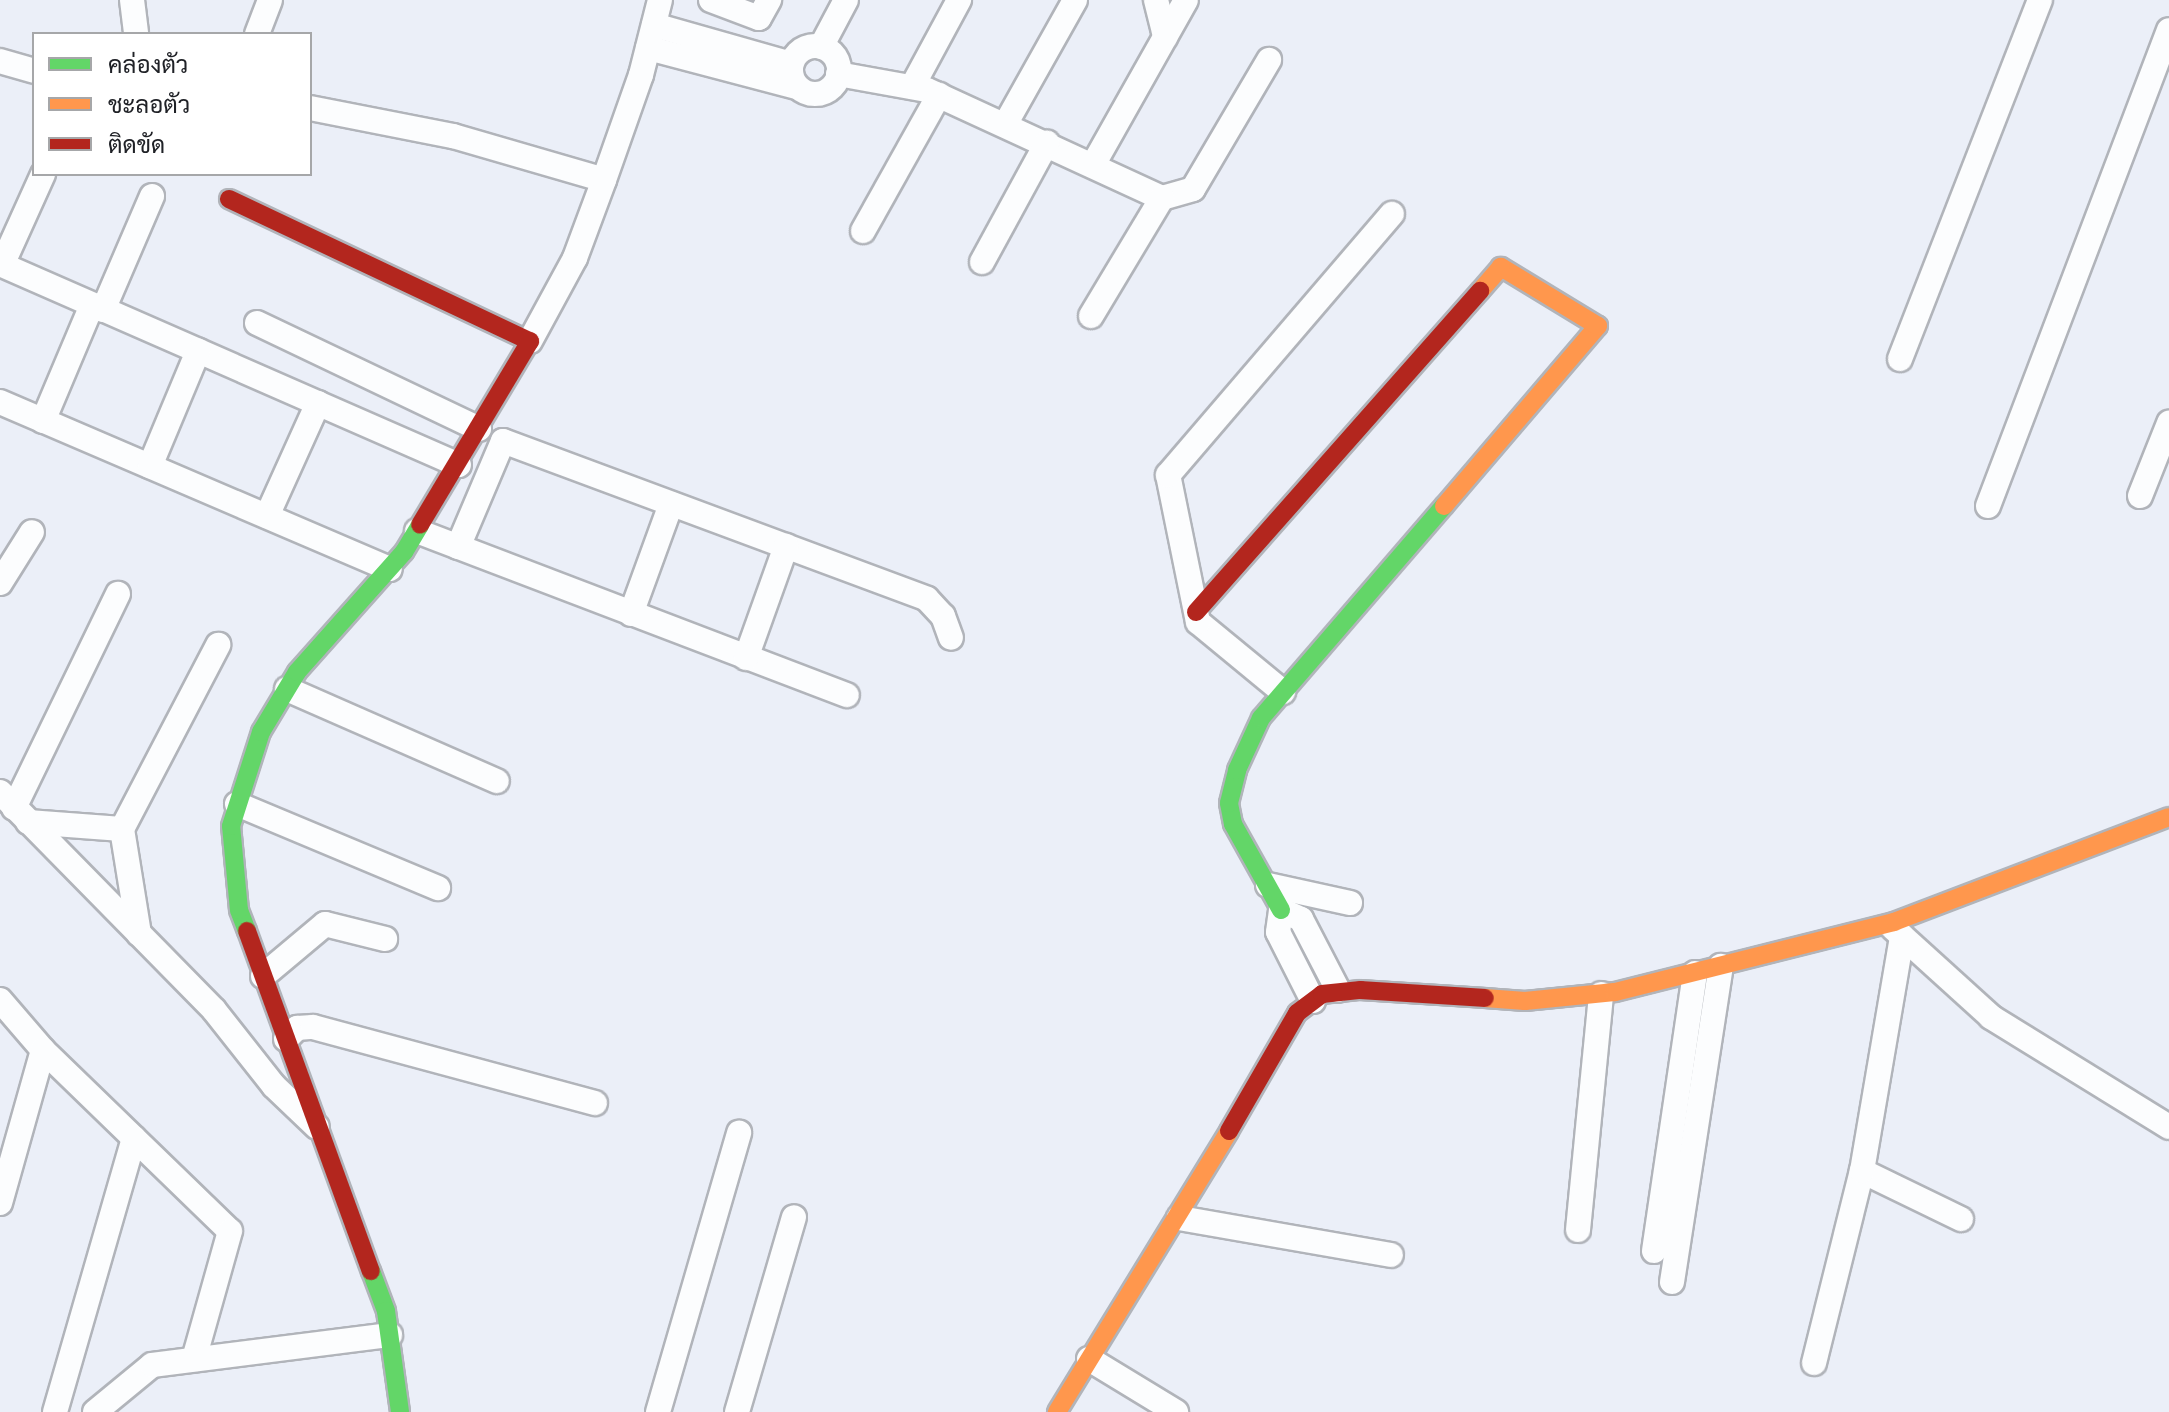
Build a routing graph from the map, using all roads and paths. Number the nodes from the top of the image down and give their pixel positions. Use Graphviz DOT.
graph roads {
  1 [pos="132,0"];
  2 [pos="270,0"];
  3 [pos="660,0"];
  4 [pos="711,0"];
  5 [pos="769,0"];
  6 [pos="846,0"];
  7 [pos="959,0"];
  8 [pos="1075,0"];
  9 [pos="1156,0"];
  10 [pos="1186,0"];
  11 [pos="2040,0"];
  12 [pos="2169,30"];
  13 [pos="136,32"];
  14 [pos="258,32"];
  15 [pos="651,36"];
  16 [pos="1165,37"];
  17 [pos="821,47"];
  18 [pos="1269,60"];
  19 [pos="0,61"];
  20 [pos="32,70"];
  21 [pos="838,74"];
  22 [pos="794,76"];
  23 [pos="912,87"];
  24 [pos="939,95"];
  25 [pos="312,108"];
  26 [pos="1006,123"];
  27 [pos="1047,143"];
  28 [pos="1093,165"];
  29 [pos="42,176"];
  30 [pos="604,180"];
  31 [pos="152,196"];
  32 [pos="1162,198"];
  33 [pos="229,199"];
  34 [pos="1392,214"];
  35 [pos="863,231"];
  36 [pos="982,262"];
  37 [pos="1,265"];
  38 [pos="98,307"];
  39 [pos="1091,316"];
  40 [pos="257,323"];
  41 [pos="530,341"];
  42 [pos="198,351"];
  43 [pos="1900,359"];
  44 [pos="0,402"];
  45 [pos="318,403"];
  46 [pos="43,421"];
  47 [pos="2169,424"];
  48 [pos="479,429"];
  49 [pos="459,465"];
  50 [pos="150,466"];
  51 [pos="2140,496"];
  52 [pos="671,504"];
  53 [pos="1988,506"];
  54 [pos="267,516"];
  55 [pos="417,531"];
  56 [pos="32,532"];
  57 [pos="786,546"];
  58 [pos="458,547"];
  59 [pos="390,569"];
  60 [pos="0,583"];
  61 [pos="118,594"];
  62 [pos="1196,612"];
  63 [pos="631,614"];
  64 [pos="951,638"];
  65 [pos="218,645"];
  66 [pos="746,658"];
  67 [pos="287,689"];
  68 [pos="1283,692"];
  69 [pos="847,695"];
  70 [pos="497,781"];
  71 [pos="237,804"];
  72 [pos="14,807"];
  73 [pos="2169,817"];
  74 [pos="122,829"];
  75 [pos="1268,885"];
  76 [pos="438,888"];
  77 [pos="1350,903"];
  78 [pos="1281,910"];
  79 [pos="1895,930"];
  80 [pos="139,934"];
  81 [pos="385,939"];
  82 [pos="1721,966"];
  83 [pos="1695,973"];
  84 [pos="263,976"];
  85 [pos="1338,990"];
  86 [pos="1601,994"];
  87 [pos="0,1000"];
  88 [pos="1313,1001"];
  89 [pos="286,1039"];
  90 [pos="43,1050"];
  91 [pos="595,1103"];
  92 [pos="2169,1127"];
  93 [pos="320,1131"];
  94 [pos="739,1133"];
  95 [pos="134,1138"];
  96 [pos="1862,1171"];
  97 [pos="0,1203"];
  98 [pos="794,1217"];
  99 [pos="1179,1218"];
  100 [pos="1961,1219"];
  101 [pos="1578,1230"];
  102 [pos="1654,1251"];
  103 [pos="1391,1255"];
  104 [pos="1672,1282"];
  105 [pos="390,1335"];
  106 [pos="194,1359"];
  107 [pos="1089,1359"];
  108 [pos="1814,1363"];
  109 [pos="55,1412"];
  110 [pos="95,1412"];
  111 [pos="400,1412"];
  112 [pos="658,1412"];
  113 [pos="737,1412"];
  114 [pos="1057,1412"];
  115 [pos="1176,1412"];
  1 -- 13 [label="street"];
  2 -- 14 [label="street"];
  3 -- 15 [label="street"];
  4 -- 5 [label="street"];
  6 -- 17 [label="street"];
  7 -- 23 [label="street"];
  8 -- 26 [label="street"];
  9 -- 16 [label="street"];
  10 -- 16 [label="street"];
  11 -- 43 [label="street"];
  12 -- 53 [label="street"];
  15 -- 22 [label="street"];
  15 -- 30 [label="street"];
  16 -- 28 [label="street"];
  17 -- 21 [label="street"];
  17 -- 22 [label="street"];
  18 -- 32 [label="street"];
  19 -- 20 [label="street"];
  21 -- 22 [label="street"];
  21 -- 23 [label="street"];
  23 -- 24 [label="street"];
  24 -- 26 [label="street"];
  24 -- 35 [label="street"];
  25 -- 30 [label="street"];
  26 -- 27 [label="street"];
  27 -- 28 [label="street"];
  27 -- 36 [label="street"];
  28 -- 32 [label="street"];
  29 -- 37 [label="street"];
  30 -- 41 [label="street"];
  31 -- 38 [label="street"];
  32 -- 39 [label="street"];
  33 -- 41 [label="street"];
  34 -- 62 [label="street"];
  37 -- 38 [label="street"];
  38 -- 42 [label="street"];
  38 -- 46 [label="street"];
  40 -- 48 [label="street"];
  41 -- 48 [label="street"];
  42 -- 45 [label="street"];
  42 -- 50 [label="street"];
  44 -- 46 [label="street"];
  45 -- 49 [label="street"];
  45 -- 54 [label="street"];
  46 -- 50 [label="street"];
  47 -- 51 [label="street"];
  48 -- 49 [label="street"];
  49 -- 55 [label="street"];
  50 -- 54 [label="street"];
  52 -- 57 [label="street"];
  52 -- 58 [label="street"];
  52 -- 63 [label="street"];
  54 -- 59 [label="street"];
  55 -- 58 [label="street"];
  55 -- 59 [label="street"];
  56 -- 60 [label="street"];
  57 -- 64 [label="street"];
  57 -- 66 [label="street"];
  58 -- 63 [label="street"];
  59 -- 67 [label="street"];
  61 -- 72 [label="street"];
  62 -- 68 [label="street"];
  62 -- 68 [label="street"];
  63 -- 66 [label="street"];
  65 -- 74 [label="street"];
  66 -- 69 [label="street"];
  67 -- 70 [label="street"];
  67 -- 71 [label="street"];
  68 -- 75 [label="street"];
  71 -- 76 [label="street"];
  71 -- 84 [label="street"];
  72 -- 74 [label="street"];
  72 -- 80 [label="street"];
  73 -- 79 [label="street"];
  74 -- 80 [label="street"];
  75 -- 77 [label="street"];
  75 -- 78 [label="street"];
  78 -- 85 [label="street"];
  78 -- 88 [label="street"];
  79 -- 82 [label="street"];
  79 -- 92 [label="street"];
  79 -- 96 [label="street"];
  80 -- 93 [label="street"];
  81 -- 84 [label="street"];
  82 -- 83 [label="street"];
  82 -- 104 [label="street"];
  83 -- 86 [label="street"];
  83 -- 102 [label="street"];
  84 -- 89 [label="street"];
  85 -- 86 [label="street"];
  85 -- 88 [label="street"];
  86 -- 101 [label="street"];
  87 -- 90 [label="street"];
  88 -- 99 [label="street"];
  89 -- 91 [label="street"];
  89 -- 93 [label="street"];
  90 -- 95 [label="street"];
  90 -- 97 [label="street"];
  93 -- 105 [label="street"];
  94 -- 112 [label="street"];
  95 -- 106 [label="street"];
  95 -- 109 [label="street"];
  96 -- 100 [label="street"];
  96 -- 108 [label="street"];
  98 -- 113 [label="street"];
  99 -- 103 [label="street"];
  99 -- 107 [label="street"];
  105 -- 106 [label="street"];
  105 -- 111 [label="street"];
  106 -- 110 [label="street"];
  107 -- 114 [label="street"];
  107 -- 115 [label="street"];
}
